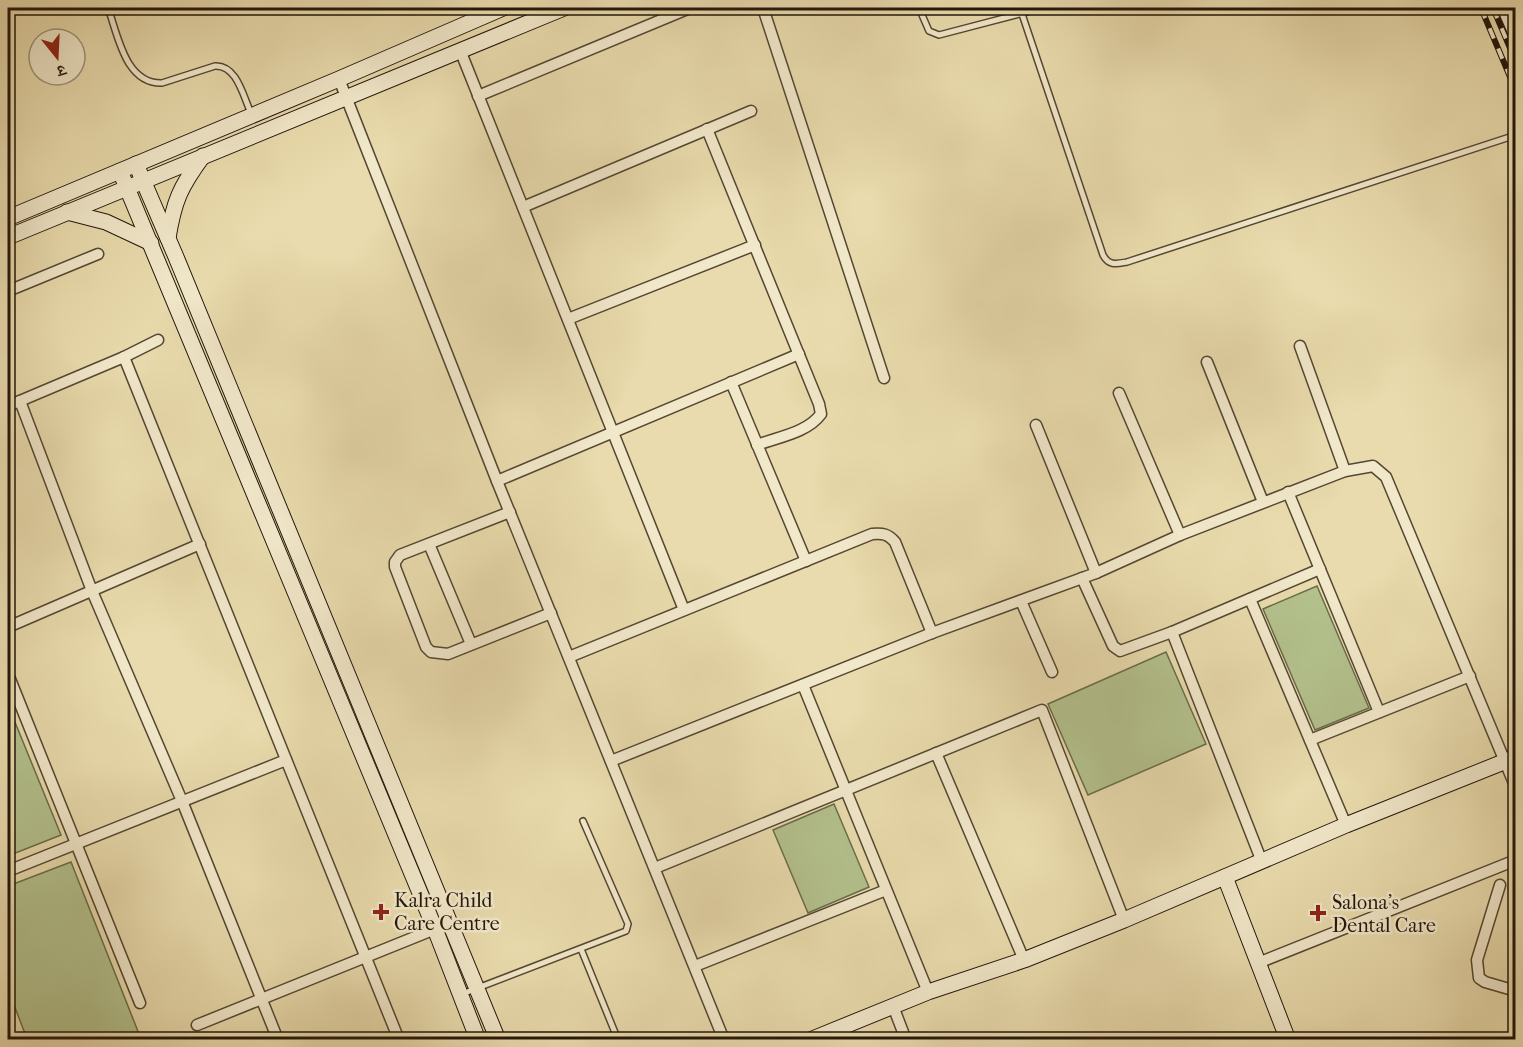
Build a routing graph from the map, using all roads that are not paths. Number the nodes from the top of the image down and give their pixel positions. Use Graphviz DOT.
graph roads {
  1 [pos="108,8"];
  2 [pos="503,8"];
  3 [pos="564,8"];
  4 [pos="690,8"];
  5 [pos="763,8"];
  6 [pos="919,8"];
  7 [pos="1042,8"];
  8 [pos="1505,8"];
  9 [pos="1022,14"];
  10 [pos="1515,33"];
  11 [pos="460,50"];
  12 [pos="339,79"];
  13 [pos="478,96"];
  14 [pos="346,98"];
  15 [pos="751,111"];
  16 [pos="251,114"];
  17 [pos="707,129"];
  18 [pos="1515,135"];
  19 [pos="203,156"];
  20 [pos="136,164"];
  21 [pos="120,171"];
  22 [pos="143,181"];
  23 [pos="127,188"];
  24 [pos="523,207"];
  25 [pos="67,212"];
  26 [pos="8,218"];
  27 [pos="8,237"];
  28 [pos="168,238"];
  29 [pos="151,243"];
  30 [pos="755,245"];
  31 [pos="98,254"];
  32 [pos="181,269"];
  33 [pos="164,275"];
  34 [pos="8,291"];
  35 [pos="568,319"];
  36 [pos="158,340"];
  37 [pos="1300,346"];
  38 [pos="799,354"];
  39 [pos="124,357"];
  40 [pos="1207,362"];
  41 [pos="884,378"];
  42 [pos="731,382"];
  43 [pos="1119,393"];
  44 [pos="20,401"];
  45 [pos="8,406"];
  46 [pos="240,412"];
  47 [pos="223,418"];
  48 [pos="1036,425"];
  49 [pos="612,432"];
  50 [pos="757,445"];
  51 [pos="1345,471"];
  52 [pos="497,481"];
  53 [pos="1288,492"];
  54 [pos="1263,502"];
  55 [pos="510,512"];
  56 [pos="1180,535"];
  57 [pos="200,544"];
  58 [pos="429,544"];
  59 [pos="806,561"];
  60 [pos="1320,569"];
  61 [pos="1096,573"];
  62 [pos="1082,578"];
  63 [pos="92,591"];
  64 [pos="1250,599"];
  65 [pos="1021,601"];
  66 [pos="684,610"];
  67 [pos="551,613"];
  68 [pos="8,627"];
  69 [pos="1172,632"];
  70 [pos="932,633"];
  71 [pos="471,644"];
  72 [pos="568,657"];
  73 [pos="1052,672"];
  74 [pos="8,674"];
  75 [pos="1470,676"];
  76 [pos="803,685"];
  77 [pos="1379,712"];
  78 [pos="1310,740"];
  79 [pos="936,753"];
  80 [pos="1510,759"];
  81 [pos="286,760"];
  82 [pos="611,761"];
  83 [pos="1515,788"];
  84 [pos="846,791"];
  85 [pos="182,801"];
  86 [pos="584,821"];
  87 [pos="1346,825"];
  88 [pos="75,843"];
  89 [pos="1515,860"];
  90 [pos="1262,862"];
  91 [pos="655,868"];
  92 [pos="8,871"];
  93 [pos="1225,877"];
  94 [pos="1500,885"];
  95 [pos="886,890"];
  96 [pos="1124,920"];
  97 [pos="435,929"];
  98 [pos="581,949"];
  99 [pos="366,957"];
  100 [pos="1024,960"];
  101 [pos="1258,963"];
  102 [pos="695,966"];
  103 [pos="477,989"];
  104 [pos="1515,991"];
  105 [pos="928,992"];
  106 [pos="461,995"];
  107 [pos="262,999"];
  108 [pos="140,1003"];
  109 [pos="892,1006"];
  110 [pos="197,1024"];
  111 [pos="8,1031"];
  112 [pos="11,1040"];
  113 [pos="278,1040"];
  114 [pos="399,1040"];
  115 [pos="478,1040"];
  116 [pos="498,1040"];
  117 [pos="618,1040"];
  118 [pos="724,1040"];
  119 [pos="810,1040"];
  120 [pos="906,1040"];
  121 [pos="1288,1040"];
  1 -- 16 [label="lane"];
  2 -- 12 [label="street"];
  3 -- 11 [label="street"];
  4 -- 13 [label="street"];
  5 -- 41 [label="street"];
  6 -- 9 [label="lane"];
  7 -- 9 [label="lane"];
  8 -- 10 [label="street"];
  9 -- 18 [label="lane"];
  11 -- 13 [label="street"];
  11 -- 14 [label="street"];
  12 -- 14 [label="street"];
  12 -- 16 [label="street"];
  13 -- 24 [label="street"];
  14 -- 19 [label="street"];
  14 -- 52 [label="street"];
  15 -- 17 [label="street"];
  16 -- 20 [label="street"];
  17 -- 24 [label="street"];
  17 -- 30 [label="street"];
  19 -- 22 [label="street"];
  19 -- 28 [label="street"];
  20 -- 21 [label="street"];
  20 -- 22 [label="street"];
  21 -- 23 [label="street"];
  21 -- 26 [label="street"];
  22 -- 23 [label="street"];
  22 -- 28 [label="street"];
  23 -- 25 [label="street"];
  23 -- 29 [label="street"];
  24 -- 35 [label="street"];
  25 -- 27 [label="street"];
  25 -- 29 [label="street"];
  28 -- 32 [label="street"];
  29 -- 33 [label="street"];
  30 -- 35 [label="street"];
  30 -- 38 [label="street"];
  31 -- 34 [label="street"];
  32 -- 33 [label="street"];
  32 -- 46 [label="street"];
  33 -- 47 [label="street"];
  35 -- 49 [label="street"];
  36 -- 39 [label="street"];
  37 -- 51 [label="street"];
  38 -- 42 [label="street"];
  38 -- 50 [label="street"];
  39 -- 44 [label="street"];
  39 -- 57 [label="street"];
  40 -- 54 [label="street"];
  42 -- 49 [label="street"];
  42 -- 50 [label="street"];
  43 -- 56 [label="street"];
  44 -- 45 [label="street"];
  44 -- 63 [label="street"];
  46 -- 47 [label="street"];
  46 -- 103 [label="street"];
  47 -- 97 [label="street"];
  48 -- 61 [label="street"];
  49 -- 52 [label="street"];
  49 -- 66 [label="street"];
  50 -- 59 [label="street"];
  51 -- 53 [label="street"];
  51 -- 75 [label="street"];
  52 -- 55 [label="street"];
  53 -- 54 [label="street"];
  53 -- 60 [label="street"];
  54 -- 56 [label="street"];
  55 -- 58 [label="street"];
  55 -- 67 [label="street"];
  56 -- 61 [label="street"];
  57 -- 63 [label="street"];
  57 -- 81 [label="street"];
  58 -- 71 [label="street"];
  58 -- 71 [label="street"];
  59 -- 66 [label="street"];
  59 -- 70 [label="street"];
  60 -- 64 [label="street"];
  60 -- 77 [label="street"];
  61 -- 62 [label="street"];
  62 -- 65 [label="street"];
  62 -- 69 [label="street"];
  63 -- 68 [label="street"];
  63 -- 85 [label="street"];
  64 -- 69 [label="street"];
  64 -- 78 [label="street"];
  65 -- 70 [label="street"];
  65 -- 73 [label="street"];
  66 -- 72 [label="street"];
  67 -- 71 [label="street"];
  67 -- 72 [label="street"];
  69 -- 90 [label="street"];
  70 -- 76 [label="street"];
  72 -- 82 [label="street"];
  74 -- 88 [label="street"];
  75 -- 77 [label="street"];
  75 -- 80 [label="street"];
  76 -- 82 [label="street"];
  76 -- 84 [label="street"];
  77 -- 78 [label="street"];
  78 -- 87 [label="street"];
  79 -- 84 [label="street"];
  79 -- 96 [label="street"];
  79 -- 100 [label="street"];
  80 -- 83 [label="street"];
  80 -- 87 [label="street"];
  81 -- 85 [label="street"];
  81 -- 99 [label="street"];
  82 -- 91 [label="street"];
  84 -- 91 [label="street"];
  84 -- 95 [label="street"];
  85 -- 88 [label="street"];
  85 -- 107 [label="street"];
  86 -- 98 [label="lane"];
  87 -- 90 [label="street"];
  88 -- 92 [label="street"];
  88 -- 108 [label="street"];
  89 -- 101 [label="street"];
  90 -- 93 [label="street"];
  91 -- 102 [label="street"];
  93 -- 96 [label="street"];
  93 -- 101 [label="street"];
  94 -- 104 [label="street"];
  95 -- 102 [label="street"];
  95 -- 105 [label="street"];
  96 -- 100 [label="street"];
  97 -- 99 [label="street"];
  97 -- 106 [label="street"];
  98 -- 103 [label="lane"];
  98 -- 117 [label="lane"];
  99 -- 107 [label="street"];
  99 -- 114 [label="street"];
  100 -- 105 [label="street"];
  101 -- 121 [label="street"];
  102 -- 118 [label="street"];
  103 -- 106 [label="lane"];
  103 -- 116 [label="street"];
  105 -- 109 [label="street"];
  106 -- 115 [label="street"];
  107 -- 110 [label="street"];
  107 -- 113 [label="street"];
  109 -- 119 [label="street"];
  109 -- 120 [label="street"];
  111 -- 112 [label="street"];
}
